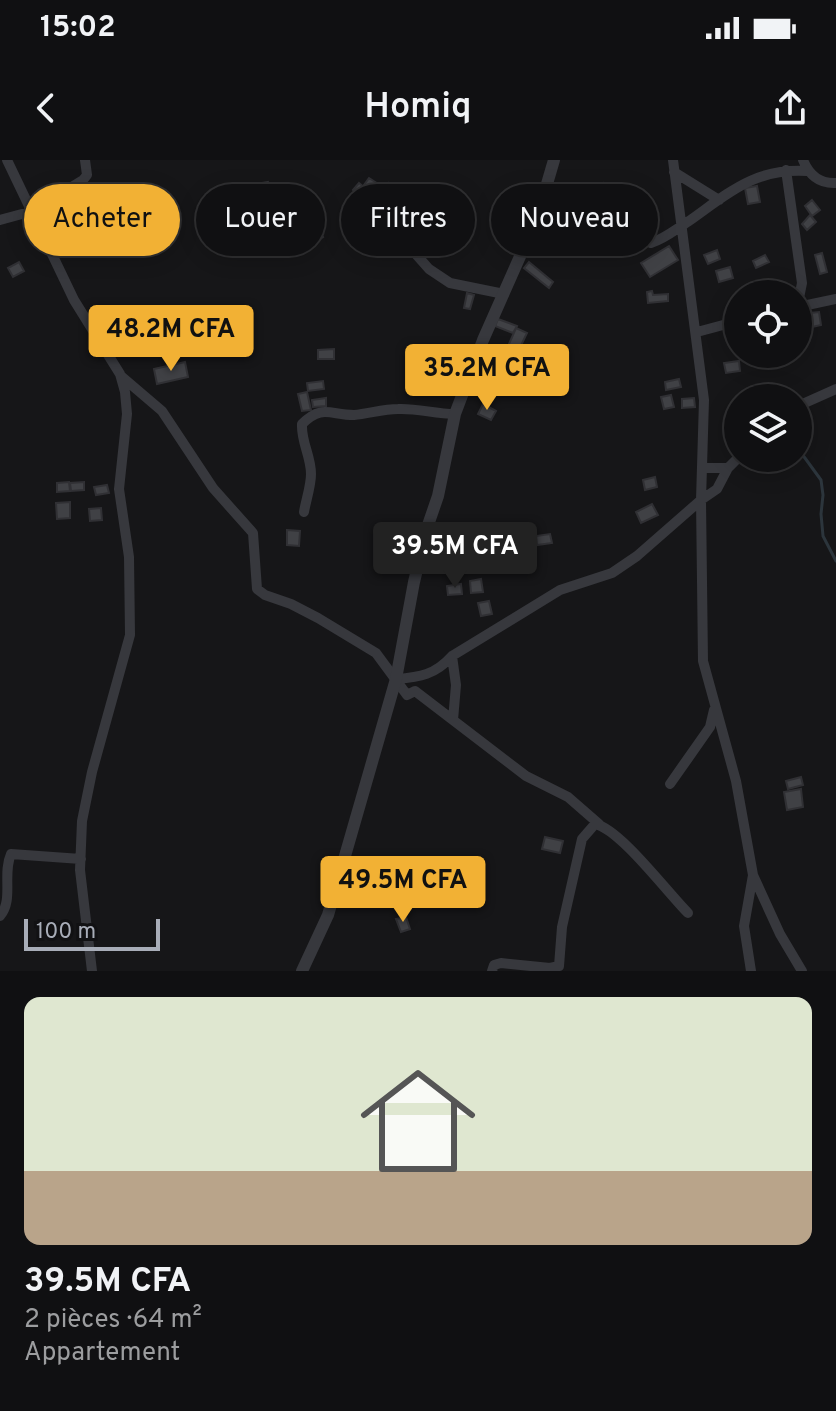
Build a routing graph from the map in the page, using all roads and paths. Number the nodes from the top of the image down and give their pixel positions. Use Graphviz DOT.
graph roads {
  1 [pos="7,160"];
  2 [pos="85,160"];
  3 [pos="554,160"];
  4 [pos="805,165"];
  5 [pos="674,166"];
  6 [pos="786,170"];
  7 [pos="836,183"];
  8 [pos="77,184"];
  9 [pos="547,184"];
  10 [pos="24,193"];
  11 [pos="719,200"];
  12 [pos="24,213"];
  13 [pos="0,220"];
  14 [pos="681,226"];
  15 [pos="658,241"];
  16 [pos="54,256"];
  17 [pos="418,256"];
  18 [pos="521,256"];
  19 [pos="802,280"];
  20 [pos="504,294"];
  21 [pos="836,299"];
  22 [pos="812,303"];
  23 [pos="724,325"];
  24 [pos="697,332"];
  25 [pos="120,374"];
  26 [pos="836,389"];
  27 [pos="812,400"];
  28 [pos="455,414"];
  29 [pos="703,468"];
  30 [pos="724,468"];
  31 [pos="726,472"];
  32 [pos="701,500"];
  33 [pos="304,512"];
  34 [pos="452,656"];
  35 [pos="396,679"];
  36 [pos="715,708"];
  37 [pos="453,720"];
  38 [pos="670,784"];
  39 [pos="599,824"];
  40 [pos="81,859"];
  41 [pos="753,875"];
  42 [pos="688,913"];
  43 [pos="0,916"];
  44 [pos="92,971"];
  45 [pos="302,971"];
  46 [pos="492,971"];
  47 [pos="751,971"];
  48 [pos="802,971"];
  1 -- 10 [label="street"];
  2 -- 8 [label="street"];
  3 -- 9 [label="street"];
  4 -- 6 [label="street"];
  4 -- 7 [label="street"];
  5 -- 11 [label="street"];
  5 -- 14 [label="street"];
  6 -- 11 [label="street"];
  6 -- 19 [label="street"];
  11 -- 14 [label="street"];
  12 -- 13 [label="street"];
  14 -- 15 [label="street"];
  14 -- 24 [label="street"];
  16 -- 25 [label="street"];
  17 -- 20 [label="street"];
  18 -- 20 [label="street"];
  20 -- 28 [label="street"];
  21 -- 22 [label="street"];
  23 -- 24 [label="street"];
  24 -- 29 [label="street"];
  25 -- 35 [label="street"];
  25 -- 40 [label="street"];
  26 -- 27 [label="street"];
  28 -- 33 [label="street"];
  28 -- 35 [label="street"];
  29 -- 30 [label="street"];
  29 -- 32 [label="street"];
  31 -- 32 [label="street"];
  32 -- 34 [label="street"];
  32 -- 36 [label="street"];
  34 -- 35 [label="street"];
  34 -- 37 [label="street"];
  35 -- 37 [label="street"];
  35 -- 45 [label="street"];
  36 -- 38 [label="street"];
  36 -- 41 [label="street"];
  37 -- 39 [label="street"];
  39 -- 42 [label="street"];
  39 -- 46 [label="street"];
  40 -- 43 [label="street"];
  40 -- 44 [label="street"];
  41 -- 47 [label="street"];
  41 -- 48 [label="street"];
}
